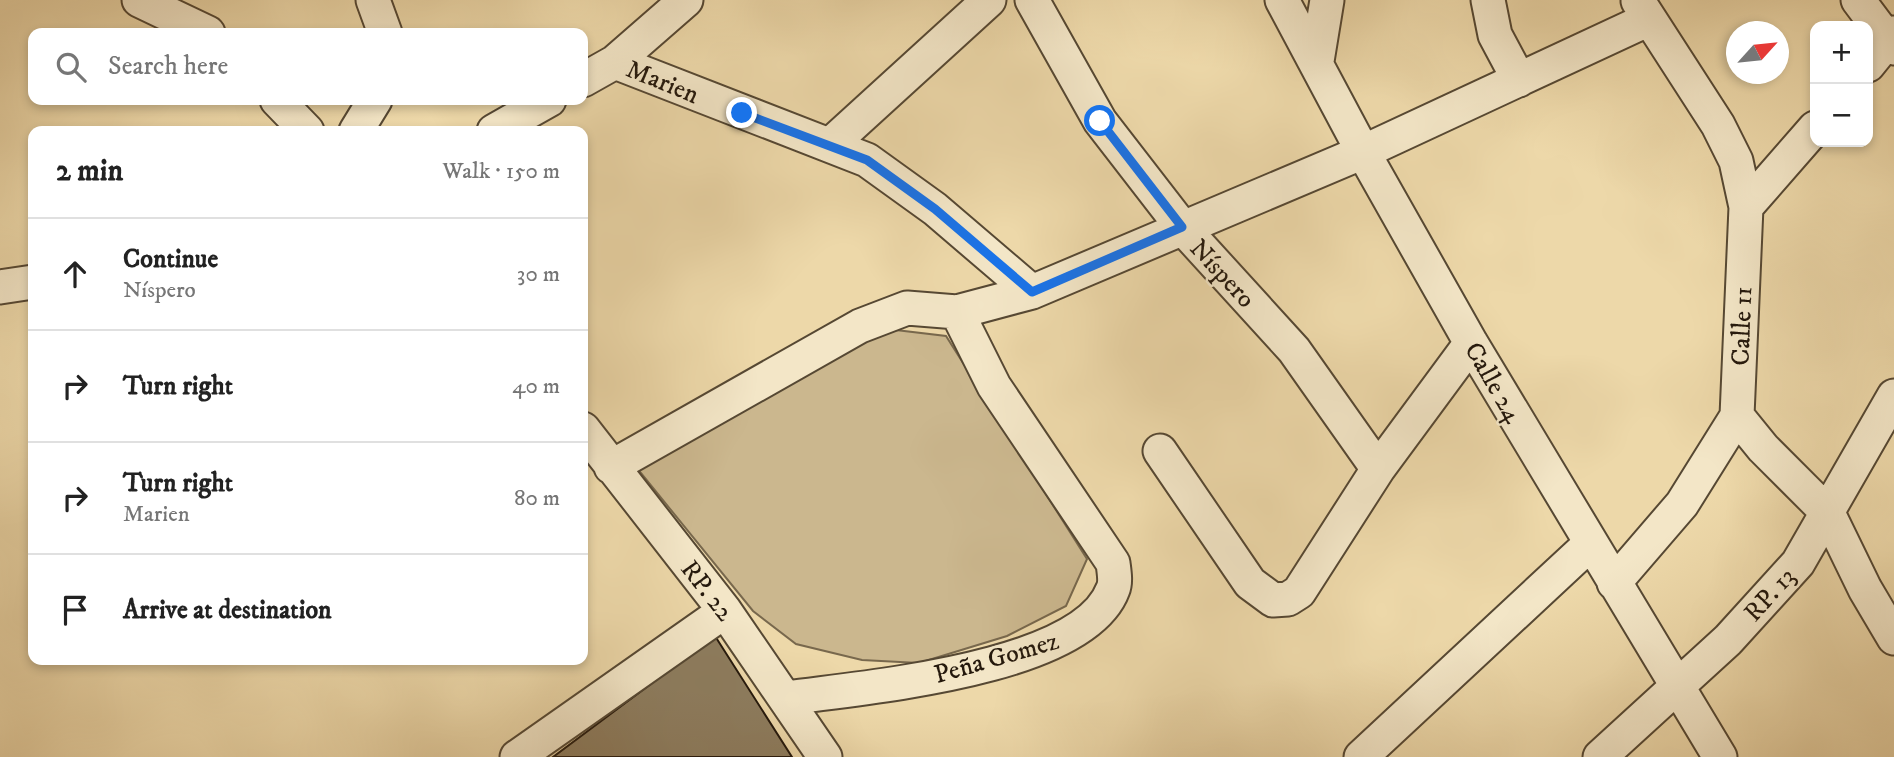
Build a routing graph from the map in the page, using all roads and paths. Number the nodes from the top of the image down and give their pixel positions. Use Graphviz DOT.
graph roads {
  1 [pos="139,0"];
  2 [pos="373,0"];
  3 [pos="686,0"];
  4 [pos="989,0"];
  5 [pos="1032,0"];
  6 [pos="1282,0"];
  7 [pos="1327,0"];
  8 [pos="1488,0"];
  9 [pos="1858,0"];
  10 [pos="1643,10"];
  11 [pos="198,28"];
  12 [pos="383,28"];
  13 [pos="1886,47"];
  14 [pos="1317,61"];
  15 [pos="615,62"];
  16 [pos="588,77"];
  17 [pos="1518,80"];
  18 [pos="282,105"];
  19 [pos="372,105"];
  20 [pos="540,105"];
  21 [pos="302,126"];
  22 [pos="359,126"];
  23 [pos="503,126"];
  24 [pos="1810,134"];
  25 [pos="830,145"];
  26 [pos="1363,152"];
  27 [pos="1746,207"];
  28 [pos="1182,227"];
  29 [pos="28,283"];
  30 [pos="0,287"];
  31 [pos="1032,292"];
  32 [pos="957,312"];
  33 [pos="1471,343"];
  34 [pos="1894,396"];
  35 [pos="1737,416"];
  36 [pos="588,436"];
  37 [pos="1160,451"];
  38 [pos="611,467"];
  39 [pos="1378,469"];
  40 [pos="1828,513"];
  41 [pos="1590,544"];
  42 [pos="1614,583"];
  43 [pos="725,611"];
  44 [pos="1894,638"];
  45 [pos="1678,685"];
  46 [pos="788,698"];
  47 [pos="517,757"];
  48 [pos="825,757"];
  49 [pos="1361,757"];
  50 [pos="1600,757"];
  51 [pos="1720,757"];
  1 -- 11 [label="street"];
  2 -- 12 [label="street"];
  3 -- 15 [label="street"];
  4 -- 25 [label="street"];
  5 -- 28 [label="street, Níspero"];
  6 -- 14 [label="street, Calle 24"];
  7 -- 14 [label="street"];
  8 -- 17 [label="street"];
  9 -- 13 [label="street"];
  10 -- 17 [label="street"];
  10 -- 27 [label="street, Calle 11"];
  14 -- 26 [label="street, Calle 24"];
  15 -- 16 [label="street"];
  15 -- 25 [label="street, Marien"];
  17 -- 26 [label="street"];
  18 -- 21 [label="street"];
  19 -- 22 [label="street"];
  20 -- 23 [label="street"];
  24 -- 27 [label="street"];
  25 -- 31 [label="street, Marien"];
  26 -- 28 [label="street"];
  26 -- 33 [label="street, Calle 24"];
  27 -- 35 [label="street, Calle 11"];
  28 -- 31 [label="street"];
  28 -- 39 [label="street, Níspero"];
  29 -- 30 [label="street"];
  31 -- 32 [label="street"];
  32 -- 38 [label="street"];
  32 -- 46 [label="street, Peña Gomez"];
  33 -- 39 [label="street"];
  33 -- 41 [label="street, Calle 24"];
  34 -- 40 [label="street, RP. 13"];
  35 -- 40 [label="street"];
  35 -- 42 [label="street"];
  36 -- 38 [label="street, RP. 22"];
  37 -- 39 [label="street"];
  38 -- 43 [label="street, RP. 22"];
  40 -- 44 [label="street"];
  40 -- 45 [label="street, RP. 13"];
  41 -- 42 [label="street, Calle 24"];
  41 -- 49 [label="street"];
  42 -- 45 [label="street, Calle 24"];
  43 -- 46 [label="street, RP. 22"];
  43 -- 47 [label="street"];
  45 -- 50 [label="street, RP. 13"];
  45 -- 51 [label="street, Calle 24"];
  46 -- 48 [label="street, RP. 22"];
}
